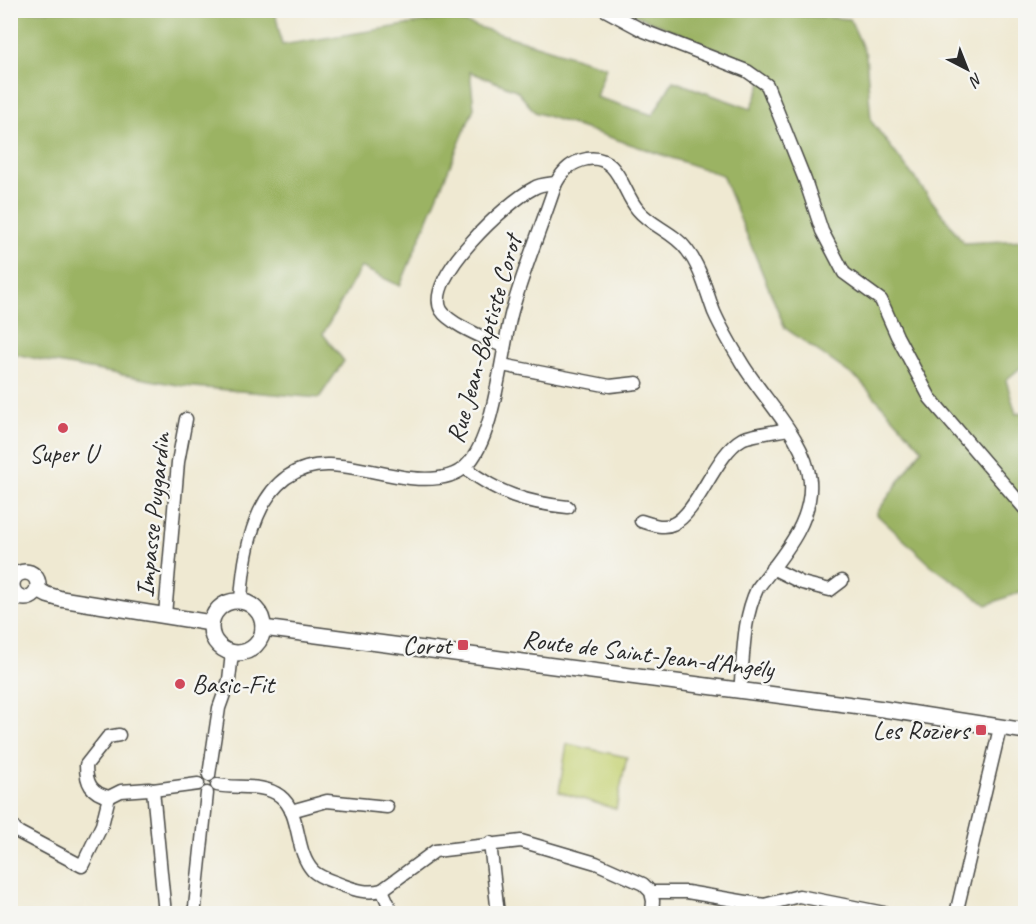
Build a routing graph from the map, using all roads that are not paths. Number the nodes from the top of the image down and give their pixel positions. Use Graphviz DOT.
graph roads {
  1 [pos="605,10"];
  2 [pos="556,183"];
  3 [pos="504,347"];
  4 [pos="502,365"];
  5 [pos="638,383"];
  6 [pos="186,419"];
  7 [pos="788,429"];
  8 [pos="465,468"];
  9 [pos="568,507"];
  10 [pos="1026,510"];
  11 [pos="641,521"];
  12 [pos="772,568"];
  13 [pos="842,581"];
  14 [pos="11,589"];
  15 [pos="241,601"];
  16 [pos="165,615"];
  17 [pos="211,623"];
  18 [pos="263,628"];
  19 [pos="232,652"];
  20 [pos="740,691"];
  21 [pos="1000,728"];
  22 [pos="1026,731"];
  23 [pos="119,735"];
  24 [pos="209,775"];
  25 [pos="218,784"];
  26 [pos="202,789"];
  27 [pos="153,790"];
  28 [pos="109,797"];
  29 [pos="387,807"];
  30 [pos="291,811"];
  31 [pos="10,822"];
  32 [pos="490,843"];
  33 [pos="382,890"];
  34 [pos="651,892"];
  35 [pos="763,909"];
  36 [pos="165,914"];
  37 [pos="192,914"];
  38 [pos="393,914"];
  39 [pos="498,914"];
  40 [pos="652,914"];
  41 [pos="889,914"];
  42 [pos="956,914"];
  1 -- 10 [label="street"];
  2 -- 3 [label="street, Rue Jean-Baptiste Corot"];
  2 -- 3 [label="street"];
  2 -- 7 [label="street, Rue Jean-Baptiste Corot"];
  3 -- 4 [label="street, Rue Jean-Baptiste Corot"];
  4 -- 5 [label="street"];
  4 -- 8 [label="street, Rue Jean-Baptiste Corot"];
  6 -- 16 [label="street, Impasse Puygardin"];
  7 -- 11 [label="street"];
  7 -- 12 [label="street"];
  8 -- 9 [label="street"];
  8 -- 15 [label="street, Rue Jean-Baptiste Corot"];
  12 -- 13 [label="street"];
  12 -- 20 [label="street"];
  14 -- 16 [label="main road"];
  15 -- 17 [label="main road"];
  15 -- 18 [label="main road"];
  16 -- 17 [label="main road"];
  17 -- 19 [label="main road"];
  18 -- 19 [label="main road"];
  18 -- 20 [label="main road, Route de Saint-Jean-d'Angély"];
  19 -- 24 [label="street"];
  20 -- 21 [label="main road, Route de Saint-Jean-d'Angély"];
  21 -- 22 [label="main road, Route de Saint-Jean-d'Angély"];
  21 -- 42 [label="street"];
  23 -- 28 [label="street"];
  24 -- 25 [label="street"];
  24 -- 26 [label="street"];
  25 -- 26 [label="street"];
  25 -- 30 [label="street"];
  26 -- 27 [label="street"];
  26 -- 37 [label="street"];
  27 -- 28 [label="street"];
  27 -- 36 [label="street"];
  28 -- 31 [label="street"];
  29 -- 30 [label="street"];
  30 -- 33 [label="street"];
  32 -- 33 [label="street"];
  32 -- 34 [label="street"];
  32 -- 39 [label="street"];
  33 -- 38 [label="street"];
  34 -- 35 [label="street"];
  34 -- 40 [label="street"];
  35 -- 41 [label="street"];
}
